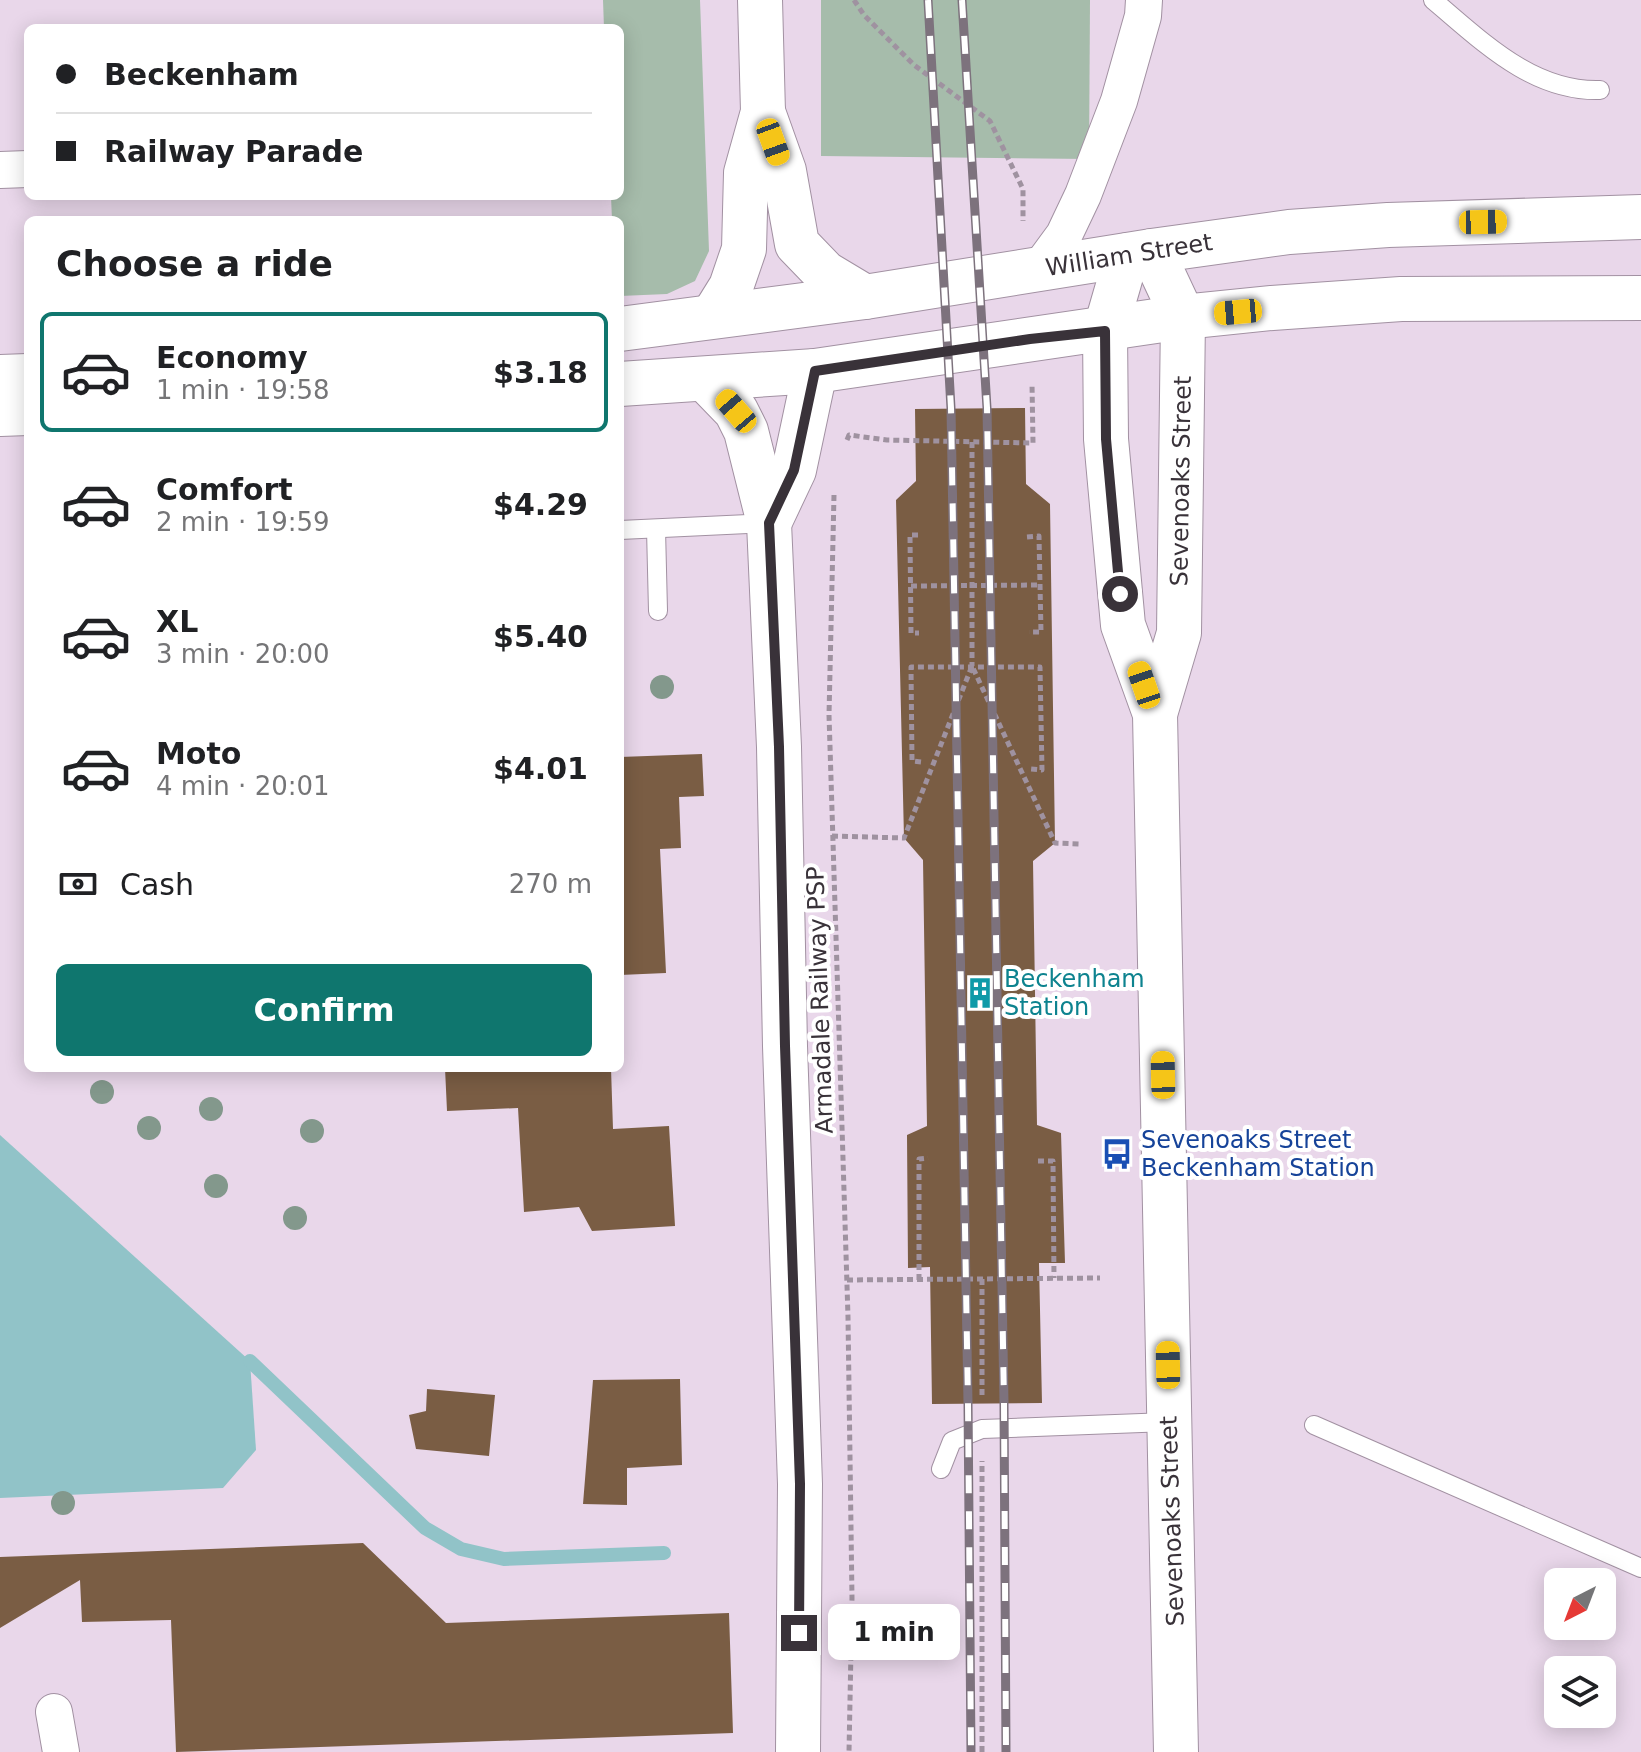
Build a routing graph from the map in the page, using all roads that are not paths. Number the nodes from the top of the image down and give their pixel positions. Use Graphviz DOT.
graph roads {
  1 [pos="760,0"];
  2 [pos="1144,0"];
  3 [pos="1433,0"];
  4 [pos="1456,7"];
  5 [pos="1600,90"];
  6 [pos="763,112"];
  7 [pos="24,169"];
  8 [pos="0,170"];
  9 [pos="1641,217"];
  10 [pos="1140,253"];
  11 [pos="1039,269"];
  12 [pos="865,297"];
  13 [pos="1641,298"];
  14 [pos="713,316"];
  15 [pos="1183,317"];
  16 [pos="624,328"];
  17 [pos="1105,331"];
  18 [pos="815,371"];
  19 [pos="24,376"];
  20 [pos="0,377"];
  21 [pos="706,380"];
  22 [pos="624,384"];
  23 [pos="24,413"];
  24 [pos="0,414"];
  25 [pos="769,523"];
  26 [pos="656,529"];
  27 [pos="624,530"];
  28 [pos="658,611"];
  29 [pos="1155,714"];
  30 [pos="1168,1422"];
  31 [pos="1314,1425"];
  32 [pos="941,1469"];
  33 [pos="1641,1568"];
  34 [pos="54,1712"];
  35 [pos="61,1752"];
  36 [pos="798,1752"];
  37 [pos="1176,1752"];
  1 -- 6 [label="main road"];
  2 -- 11 [label="street"];
  3 -- 4 [label="lane"];
  4 -- 5 [label="lane"];
  6 -- 12 [label="main road"];
  6 -- 14 [label="main road"];
  7 -- 8 [label="street"];
  9 -- 10 [label="main road, William Street"];
  10 -- 11 [label="main road, William Street"];
  10 -- 15 [label="main road, Sevenoaks Street"];
  10 -- 17 [label="main road, Sevenoaks Street"];
  11 -- 12 [label="main road, William Street"];
  12 -- 14 [label="main road, William Street"];
  13 -- 15 [label="main road"];
  14 -- 16 [label="main road, William Street"];
  15 -- 17 [label="main road"];
  15 -- 29 [label="main road, Sevenoaks Street"];
  17 -- 18 [label="main road"];
  17 -- 29 [label="main road, Sevenoaks Street"];
  18 -- 21 [label="main road"];
  18 -- 25 [label="main road"];
  19 -- 20 [label="main road"];
  21 -- 22 [label="main road"];
  21 -- 25 [label="main road"];
  23 -- 24 [label="main road"];
  25 -- 26 [label="lane"];
  25 -- 36 [label="main road"];
  26 -- 27 [label="lane"];
  26 -- 28 [label="lane"];
  29 -- 30 [label="main road, Sevenoaks Street"];
  30 -- 32 [label="lane"];
  30 -- 37 [label="main road, Sevenoaks Street"];
  31 -- 33 [label="lane"];
  34 -- 35 [label="street"];
}
